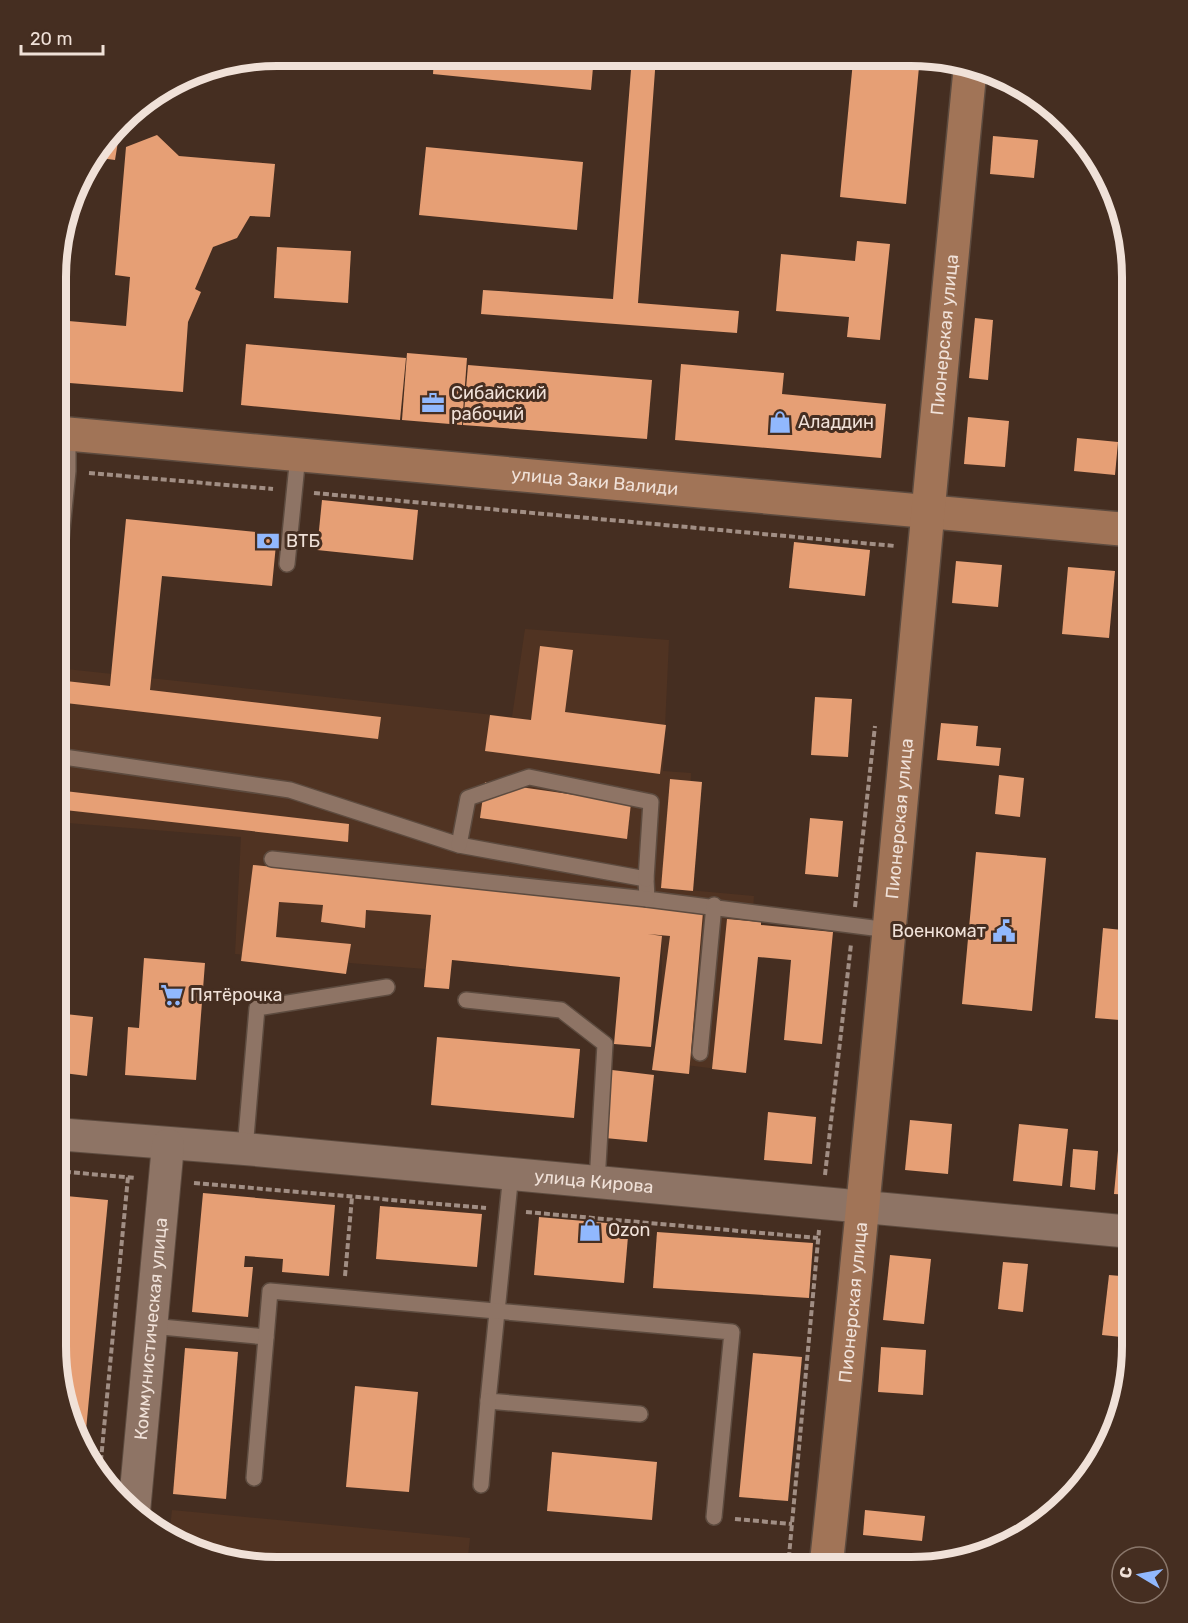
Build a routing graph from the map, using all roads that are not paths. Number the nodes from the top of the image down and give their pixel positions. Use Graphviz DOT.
graph roads {
  1 [pos="971,75"];
  2 [pos="66,433"];
  3 [pos="298,455"];
  4 [pos="66,456"];
  5 [pos="66,491"];
  6 [pos="926,512"];
  7 [pos="1122,529"];
  8 [pos="287,564"];
  9 [pos="66,757"];
  10 [pos="459,845"];
  11 [pos="272,859"];
  12 [pos="646,879"];
  13 [pos="647,898"];
  14 [pos="714,905"];
  15 [pos="889,930"];
  16 [pos="387,987"];
  17 [pos="466,1000"];
  18 [pos="700,1053"];
  19 [pos="66,1135"];
  20 [pos="168,1145"];
  21 [pos="245,1149"];
  22 [pos="510,1173"];
  23 [pos="597,1182"];
  24 [pos="864,1208"];
  25 [pos="1122,1231"];
  26 [pos="497,1311"];
  27 [pos="151,1326"];
  28 [pos="266,1337"];
  29 [pos="488,1401"];
  30 [pos="640,1414"];
  31 [pos="254,1478"];
  32 [pos="481,1485"];
  33 [pos="135,1502"];
  34 [pos="714,1517"];
  35 [pos="827,1557"];
  1 -- 6 [label="street, Пионерская улица"];
  2 -- 3 [label="street, улица Заки Валиди"];
  3 -- 6 [label="street, улица Заки Валиди"];
  3 -- 8 [label="lane"];
  4 -- 5 [label="lane"];
  6 -- 7 [label="street, улица Заки Валиди"];
  6 -- 15 [label="street, Пионерская улица"];
  9 -- 10 [label="lane"];
  10 -- 12 [label="lane"];
  10 -- 12 [label="lane"];
  11 -- 13 [label="lane"];
  12 -- 13 [label="lane"];
  13 -- 14 [label="lane"];
  14 -- 15 [label="lane"];
  14 -- 18 [label="lane"];
  15 -- 24 [label="street, Пионерская улица"];
  16 -- 21 [label="lane"];
  17 -- 23 [label="lane"];
  19 -- 20 [label="street, улица Кирова"];
  20 -- 21 [label="street, улица Кирова"];
  20 -- 27 [label="street, Коммунистическая улица"];
  21 -- 22 [label="street, улица Кирова"];
  22 -- 23 [label="street, улица Кирова"];
  22 -- 26 [label="lane"];
  23 -- 24 [label="street, улица Кирова"];
  24 -- 25 [label="street, улица Кирова"];
  24 -- 35 [label="street, Пионерская улица"];
  26 -- 28 [label="lane"];
  26 -- 29 [label="lane"];
  26 -- 34 [label="lane"];
  27 -- 28 [label="lane"];
  27 -- 33 [label="street, Коммунистическая улица"];
  28 -- 31 [label="lane"];
  29 -- 30 [label="lane"];
  29 -- 32 [label="lane"];
}
